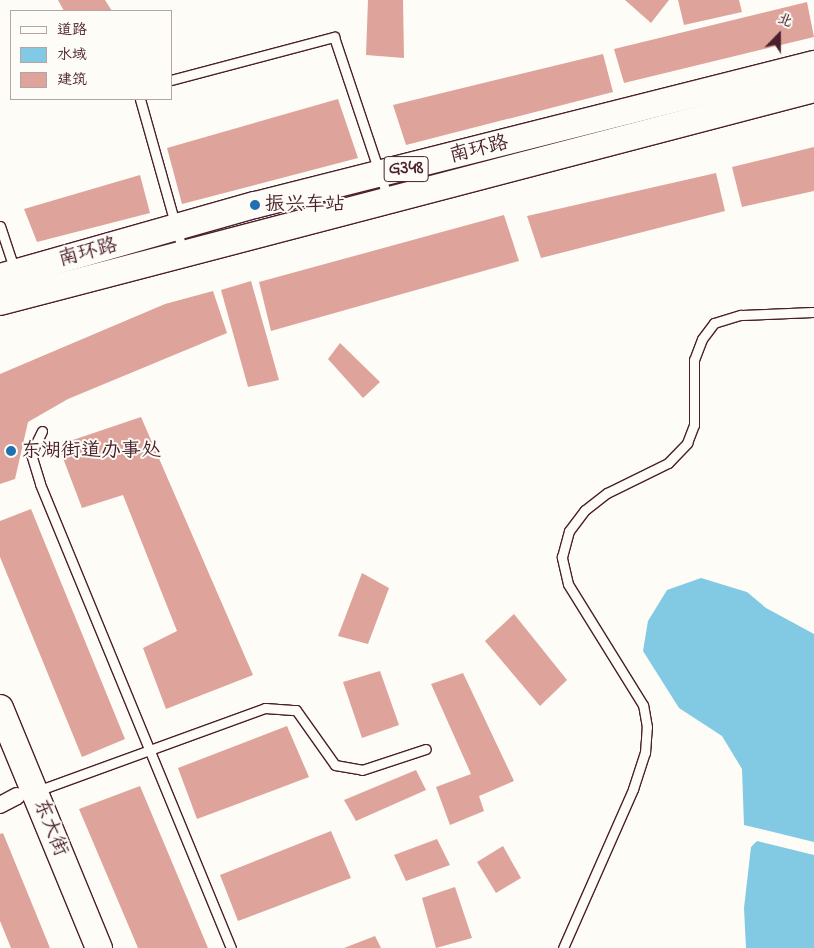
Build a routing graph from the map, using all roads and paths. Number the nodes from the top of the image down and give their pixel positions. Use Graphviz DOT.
graph roads {
  1 [pos="814,64"];
  2 [pos="172,80"];
  3 [pos="814,89"];
  4 [pos="140,100"];
  5 [pos="384,187"];
  6 [pos="0,226"];
  7 [pos="175,230"];
  8 [pos="184,254"];
  9 [pos="12,286"];
  10 [pos="814,312"];
  11 [pos="42,431"];
  12 [pos="0,708"];
  13 [pos="426,750"];
  14 [pos="148,752"];
  15 [pos="0,754"];
  16 [pos="17,797"];
  17 [pos="80,948"];
  18 [pos="99,948"];
  19 [pos="231,948"];
  20 [pos="563,948"];
  1 -- 5 [label="main road, 南环路 / G348"];
  2 -- 5 [label="lane"];
  3 -- 5 [label="main road, 南环路 / G348"];
  4 -- 7 [label="lane"];
  5 -- 7 [label="main road, 南环路 / G348"];
  5 -- 8 [label="main road, 南环路 / G348"];
  6 -- 9 [label="lane"];
  7 -- 8 [label="lane"];
  7 -- 9 [label="main road, 南环路 / G348"];
  8 -- 9 [label="main road, 南环路 / G348"];
  10 -- 20 [label="lane"];
  11 -- 14 [label="lane"];
  12 -- 16 [label="main road, 东大街"];
  13 -- 14 [label="lane"];
  14 -- 16 [label="lane"];
  14 -- 19 [label="lane"];
  15 -- 16 [label="main road, 东大街"];
  16 -- 17 [label="main road, 东大街"];
  16 -- 18 [label="main road, 东大街"];
}
